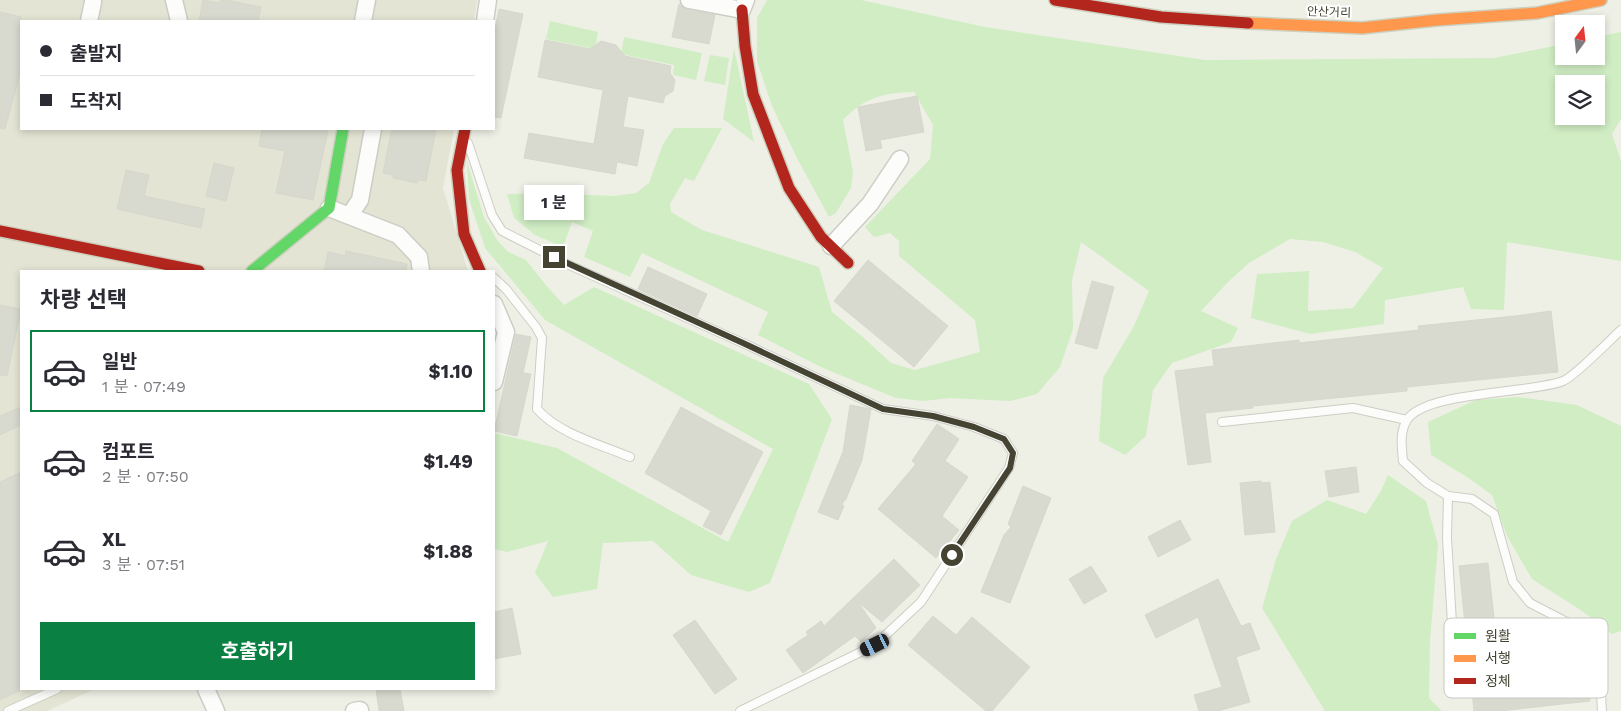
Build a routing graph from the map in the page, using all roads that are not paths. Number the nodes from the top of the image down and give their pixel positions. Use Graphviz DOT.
graph roads {
  1 [pos="174,0"];
  2 [pos="367,0"];
  3 [pos="488,0"];
  4 [pos="689,0"];
  5 [pos="1055,0"];
  6 [pos="1601,0"];
  7 [pos="92,1"];
  8 [pos="744,5"];
  9 [pos="89,20"];
  10 [pos="179,20"];
  11 [pos="363,20"];
  12 [pos="485,20"];
  13 [pos="343,130"];
  14 [pos="373,130"];
  15 [pos="465,130"];
  16 [pos="900,159"];
  17 [pos="329,208"];
  18 [pos="349,216"];
  19 [pos="0,231"];
  20 [pos="831,246"];
  21 [pos="848,263"];
  22 [pos="478,266"];
  23 [pos="194,270"];
  24 [pos="253,270"];
  25 [pos="420,270"];
  26 [pos="495,279"];
  27 [pos="495,306"];
  28 [pos="1621,330"];
  29 [pos="495,378"];
  30 [pos="1407,420"];
  31 [pos="1222,422"];
  32 [pos="630,457"];
  33 [pos="1448,496"];
  34 [pos="1452,618"];
  35 [pos="1558,618"];
  36 [pos="55,690"];
  37 [pos="206,690"];
  38 [pos="1601,698"];
  39 [pos="360,710"];
  40 [pos="8,711"];
  41 [pos="216,711"];
  42 [pos="354,711"];
  43 [pos="740,711"];
  44 [pos="1602,711"];
  1 -- 10 [label="street"];
  2 -- 11 [label="street"];
  3 -- 12 [label="street"];
  4 -- 8 [label="street"];
  5 -- 6 [label="street, 안산거리"];
  7 -- 9 [label="street"];
  8 -- 20 [label="street"];
  13 -- 17 [label="street"];
  14 -- 18 [label="street"];
  15 -- 22 [label="street"];
  15 -- 43 [label="lane"];
  16 -- 20 [label="street"];
  17 -- 18 [label="street"];
  17 -- 24 [label="street"];
  18 -- 25 [label="street"];
  19 -- 23 [label="street"];
  20 -- 21 [label="street"];
  26 -- 32 [label="lane"];
  27 -- 29 [label="street"];
  28 -- 30 [label="lane"];
  30 -- 31 [label="lane"];
  30 -- 33 [label="lane"];
  33 -- 34 [label="lane"];
  33 -- 35 [label="lane"];
  36 -- 40 [label="lane"];
  37 -- 41 [label="street"];
  38 -- 44 [label="lane"];
  39 -- 42 [label="street"];
}
